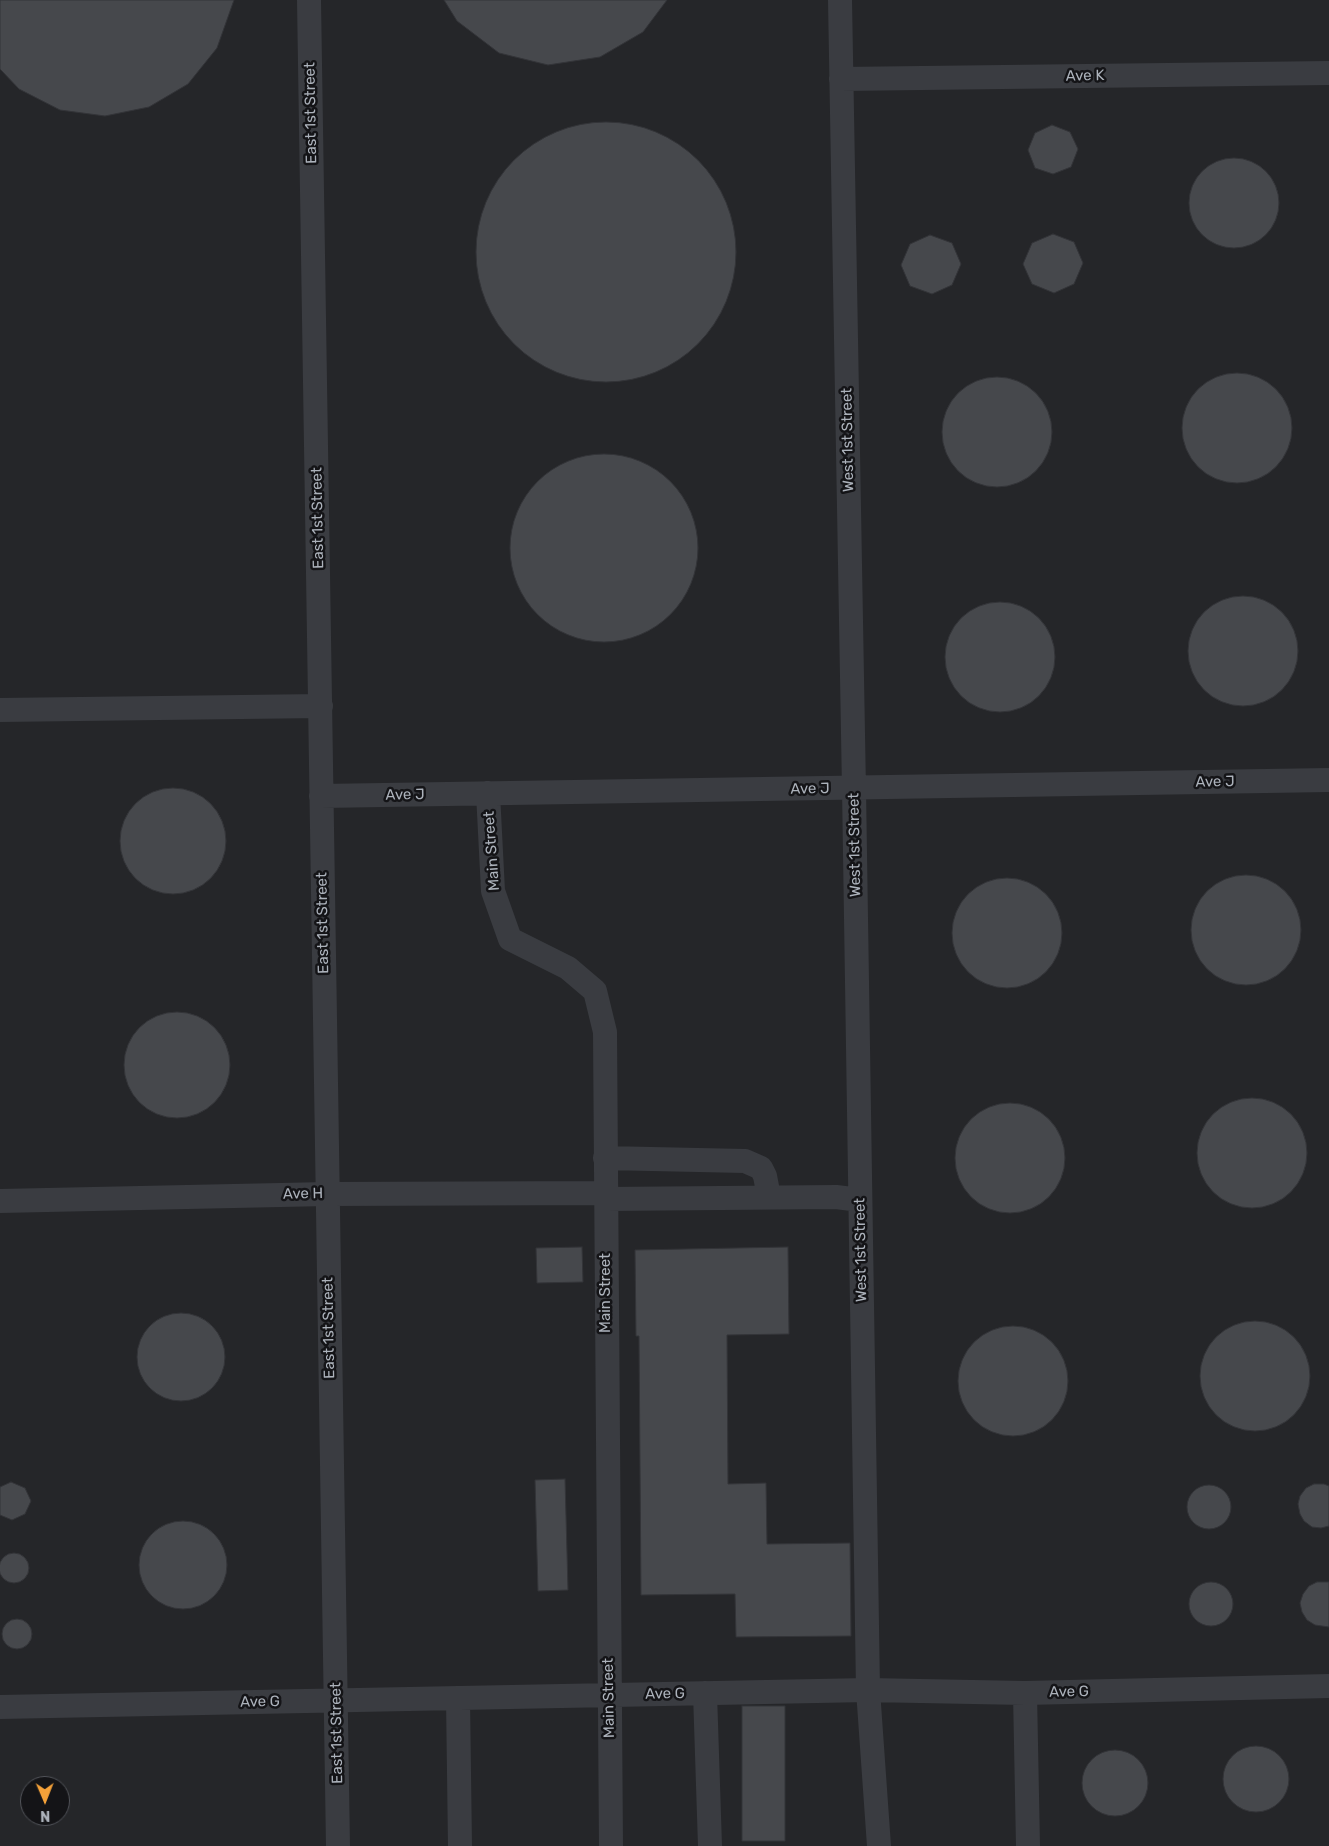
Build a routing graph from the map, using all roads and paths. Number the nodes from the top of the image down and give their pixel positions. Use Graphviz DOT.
graph roads {
  1 [pos="308,0"];
  2 [pos="840,0"];
  3 [pos="1329,74"];
  4 [pos="841,79"];
  5 [pos="321,706"];
  6 [pos="0,710"];
  7 [pos="1329,780"];
  8 [pos="854,788"];
  9 [pos="488,793"];
  10 [pos="321,796"];
  11 [pos="605,1158"];
  12 [pos="327,1194"];
  13 [pos="606,1196"];
  14 [pos="769,1197"];
  15 [pos="860,1200"];
  16 [pos="0,1201"];
  17 [pos="1329,1686"];
  18 [pos="868,1690"];
  19 [pos="705,1693"];
  20 [pos="1025,1693"];
  21 [pos="609,1696"];
  22 [pos="458,1698"];
  23 [pos="337,1700"];
  24 [pos="0,1707"];
  25 [pos="338,1846"];
  26 [pos="460,1846"];
  27 [pos="611,1846"];
  28 [pos="710,1846"];
  29 [pos="879,1846"];
  30 [pos="1028,1846"];
  1 -- 5 [label="street, East 1st Street"];
  2 -- 4 [label="street, West 1st Street"];
  3 -- 4 [label="street, Ave K"];
  4 -- 8 [label="street, West 1st Street"];
  5 -- 6 [label="street"];
  5 -- 10 [label="street, East 1st Street"];
  7 -- 8 [label="street, Ave J"];
  8 -- 9 [label="street, Ave J"];
  8 -- 15 [label="street, West 1st Street"];
  9 -- 10 [label="street, Ave J"];
  9 -- 11 [label="street, Main Street"];
  10 -- 12 [label="street, East 1st Street"];
  11 -- 13 [label="street, Main Street"];
  11 -- 14 [label="street"];
  12 -- 13 [label="street, Ave H"];
  12 -- 16 [label="street, Ave H"];
  12 -- 23 [label="street, East 1st Street"];
  13 -- 14 [label="street, Ave H"];
  13 -- 21 [label="street, Main Street"];
  14 -- 15 [label="street, Ave H"];
  15 -- 18 [label="street, West 1st Street"];
  17 -- 20 [label="street, Ave G"];
  18 -- 19 [label="street, Ave G"];
  18 -- 20 [label="street, Ave G"];
  18 -- 29 [label="street, West 1st Street"];
  19 -- 21 [label="street, Ave G"];
  19 -- 28 [label="street"];
  20 -- 30 [label="street"];
  21 -- 22 [label="street, Ave G"];
  21 -- 27 [label="street, Main Street"];
  22 -- 23 [label="street, Ave G"];
  22 -- 26 [label="street"];
  23 -- 24 [label="street, Ave G"];
  23 -- 25 [label="street, East 1st Street"];
}
